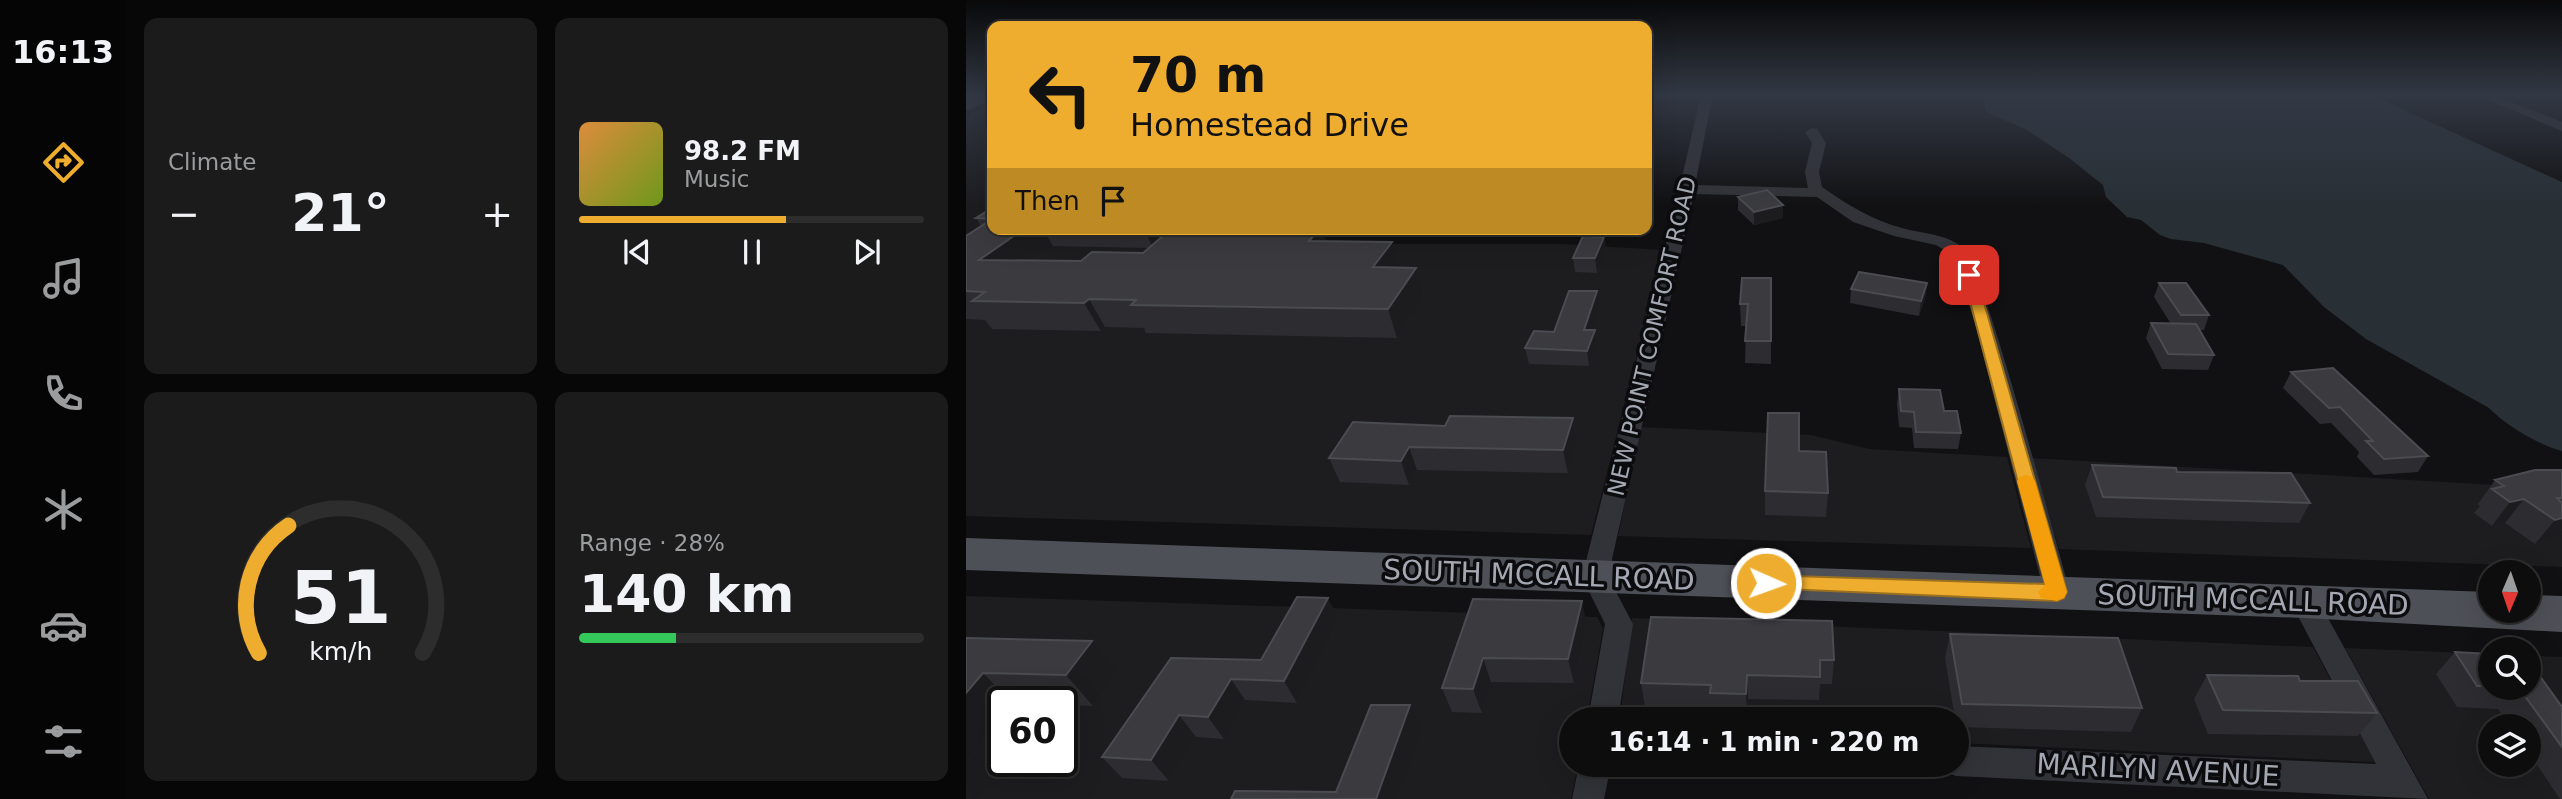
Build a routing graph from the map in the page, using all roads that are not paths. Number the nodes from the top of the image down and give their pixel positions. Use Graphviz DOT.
graph roads {
  1 [pos="1699,131"];
  2 [pos="1812,132"];
  3 [pos="1689,183"];
  4 [pos="1815,186"];
  5 [pos="966,554"];
  6 [pos="1595,577"];
  7 [pos="2057,592"];
  8 [pos="2304,601"];
  9 [pos="2478,610"];
  10 [pos="2541,613"];
  11 [pos="2562,614"];
  12 [pos="1606,707"];
  13 [pos="1969,762"];
  14 [pos="1593,777"];
  15 [pos="2407,790"];
  16 [pos="1588,799"];
  1 -- 3 [label="street, NEW POINT COMFORT ROAD"];
  2 -- 4 [label="street"];
  3 -- 4 [label="street"];
  3 -- 6 [label="street, NEW POINT COMFORT ROAD"];
  4 -- 7 [label="street"];
  5 -- 6 [label="main road, SOUTH MCCALL ROAD"];
  6 -- 7 [label="main road, SOUTH MCCALL ROAD"];
  6 -- 12 [label="street"];
  7 -- 8 [label="main road, SOUTH MCCALL ROAD"];
  8 -- 9 [label="main road, SOUTH MCCALL ROAD"];
  8 -- 15 [label="street"];
  10 -- 11 [label="main road, SOUTH MCCALL ROAD"];
  13 -- 15 [label="street, MARILYN AVENUE"];
  14 -- 16 [label="street"];
}
